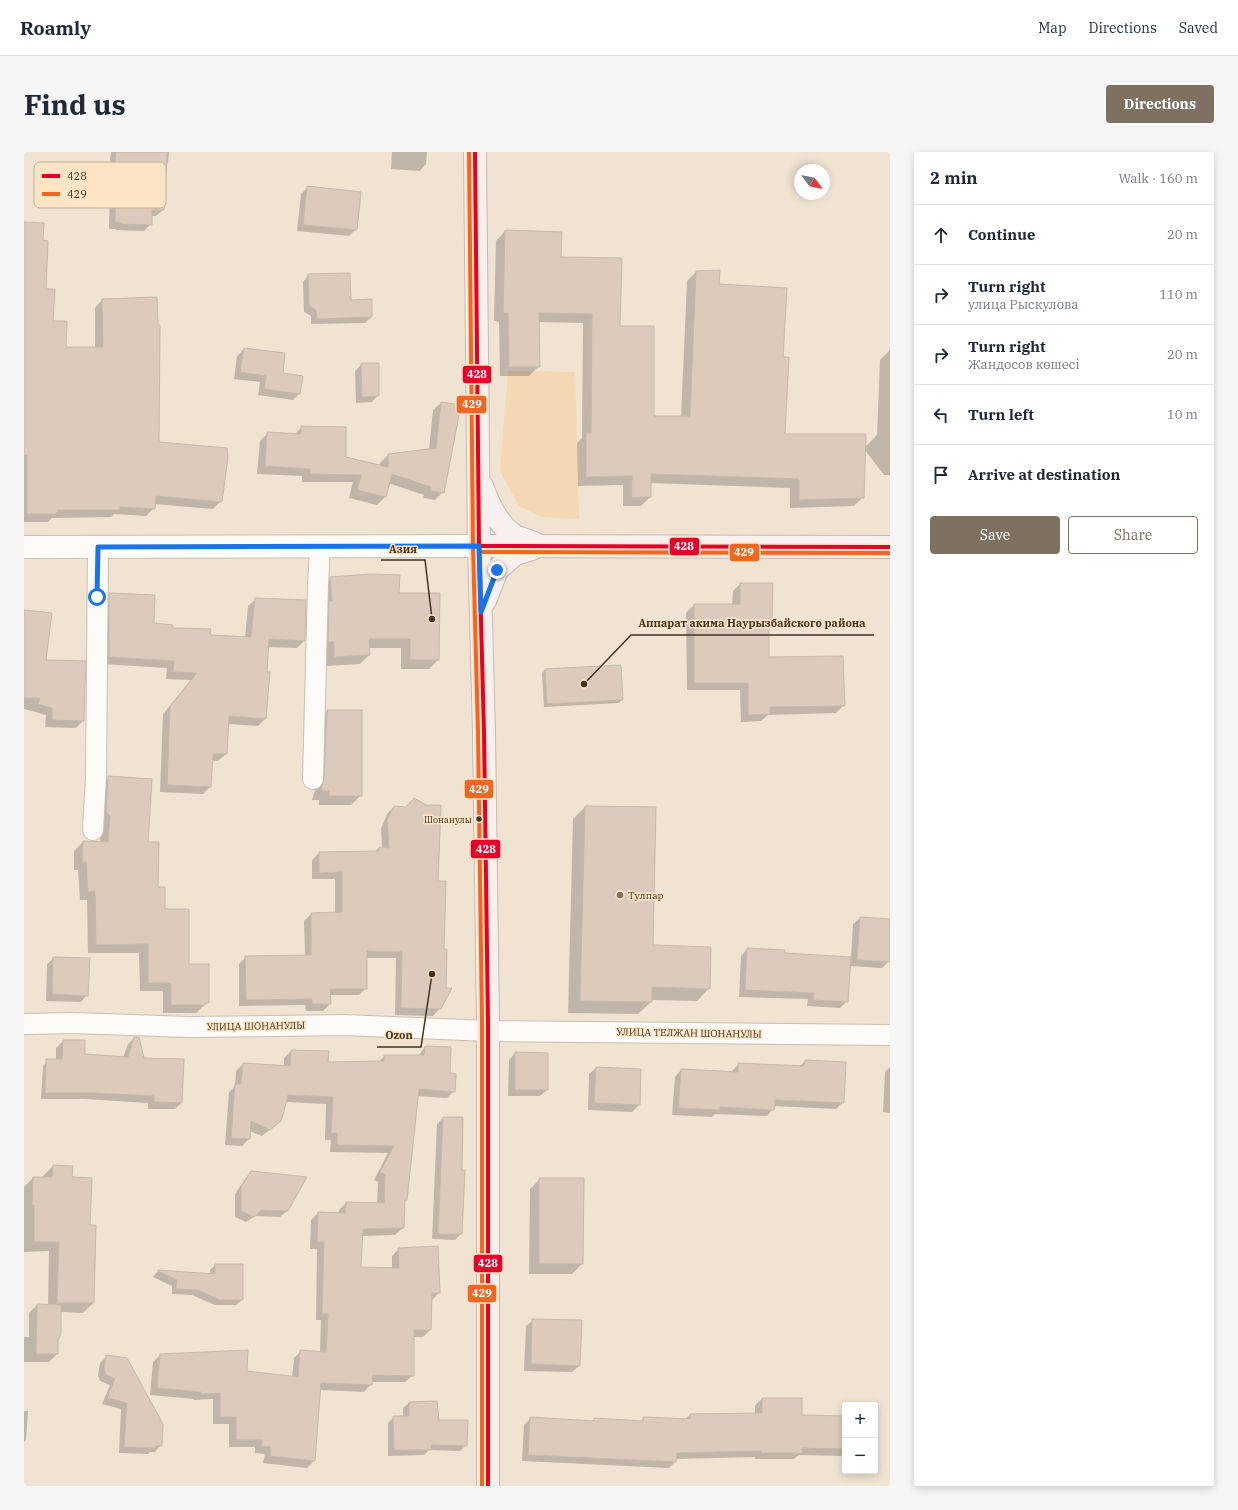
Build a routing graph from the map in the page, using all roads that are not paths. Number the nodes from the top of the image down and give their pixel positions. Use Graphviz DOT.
graph roads {
  1 [pos="475,152"];
  2 [pos="479,478"];
  3 [pos="320,546"];
  4 [pos="479,546"];
  5 [pos="543,546"];
  6 [pos="890,546"];
  7 [pos="24,547"];
  8 [pos="98,547"];
  9 [pos="481,612"];
  10 [pos="313,779"];
  11 [pos="93,830"];
  12 [pos="24,1024"];
  13 [pos="488,1031"];
  14 [pos="890,1035"];
  15 [pos="488,1486"];
  1 -- 2 [label="main road"];
  2 -- 4 [label="main road"];
  2 -- 5 [label="main road"];
  3 -- 4 [label="street"];
  3 -- 8 [label="street"];
  3 -- 10 [label="street"];
  4 -- 5 [label="main road"];
  4 -- 9 [label="main road"];
  5 -- 6 [label="main road"];
  5 -- 9 [label="main road"];
  7 -- 8 [label="street"];
  8 -- 11 [label="street"];
  9 -- 13 [label="main road"];
  12 -- 13 [label="street, УЛИЦА ШОНАНУЛЫ"];
  13 -- 14 [label="street, УЛИЦА ТЕЛЖАН ШОНАНУЛЫ"];
  13 -- 15 [label="main road"];
}
